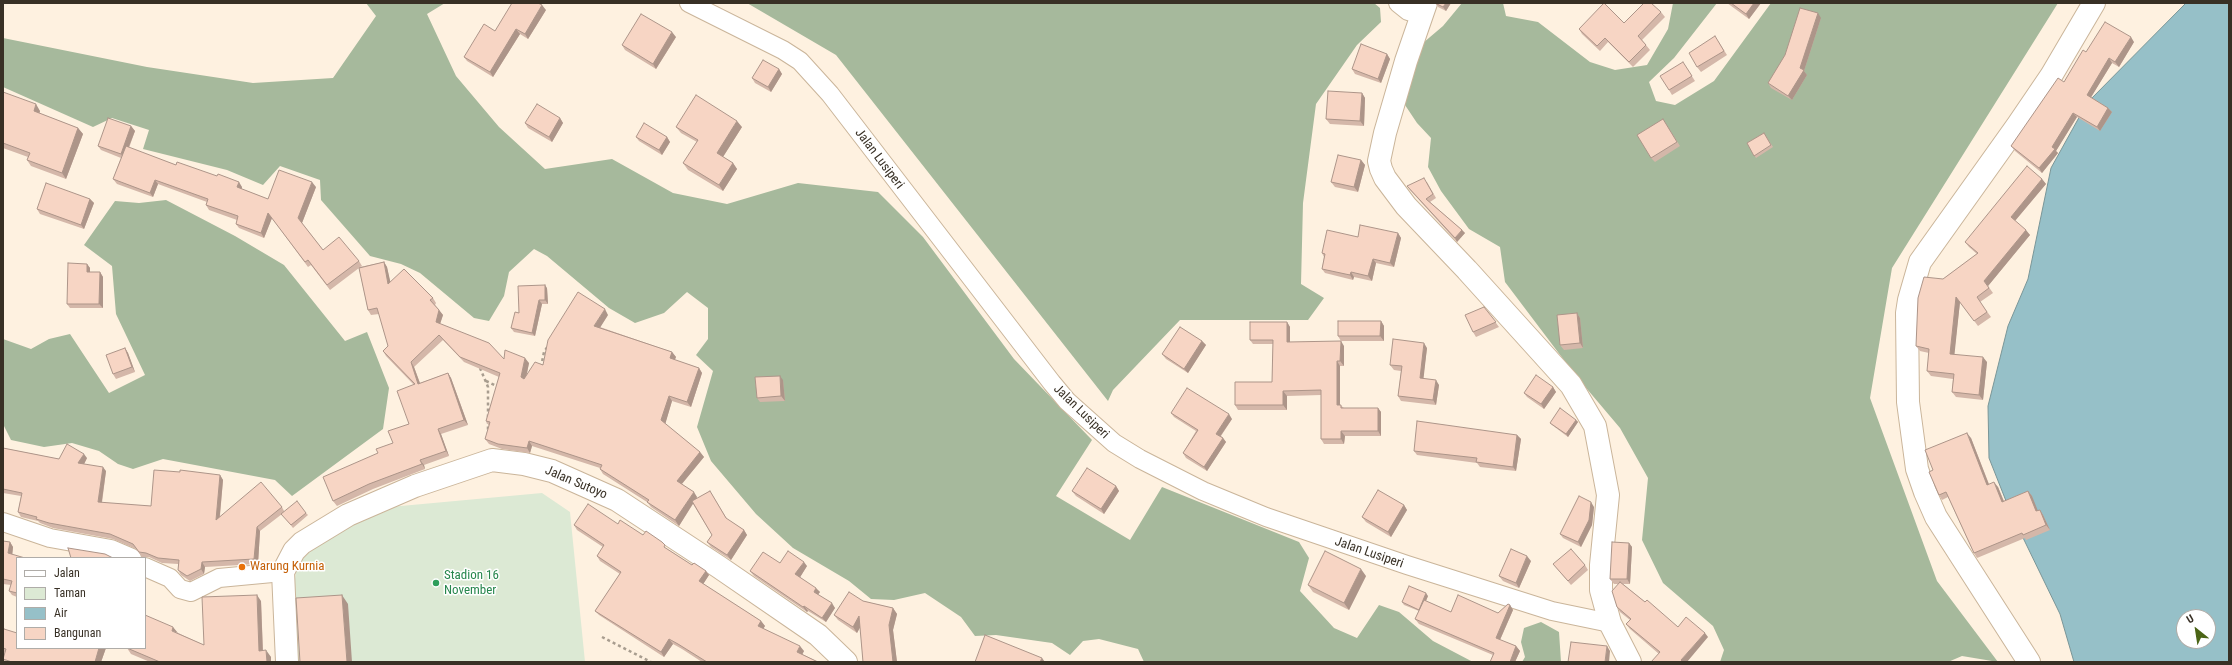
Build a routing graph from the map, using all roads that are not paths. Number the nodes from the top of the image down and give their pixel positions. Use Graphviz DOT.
graph roads {
  1 [pos="689,3"];
  2 [pos="1398,3"];
  3 [pos="2094,3"];
  4 [pos="1424,9"];
  5 [pos="3,522"];
  6 [pos="130,557"];
  7 [pos="146,567"];
  8 [pos="283,572"];
  9 [pos="1610,622"];
  10 [pos="286,662"];
  11 [pos="846,662"];
  12 [pos="1630,662"];
  13 [pos="2029,662"];
  1 -- 9 [label="street, Jalan Lusiperi"];
  2 -- 4 [label="street"];
  3 -- 13 [label="main road"];
  4 -- 9 [label="main road"];
  5 -- 6 [label="street"];
  7 -- 8 [label="street"];
  8 -- 10 [label="main road, Jalan Sutoyo"];
  8 -- 11 [label="main road, Jalan Sutoyo"];
  9 -- 12 [label="main road"];
}
